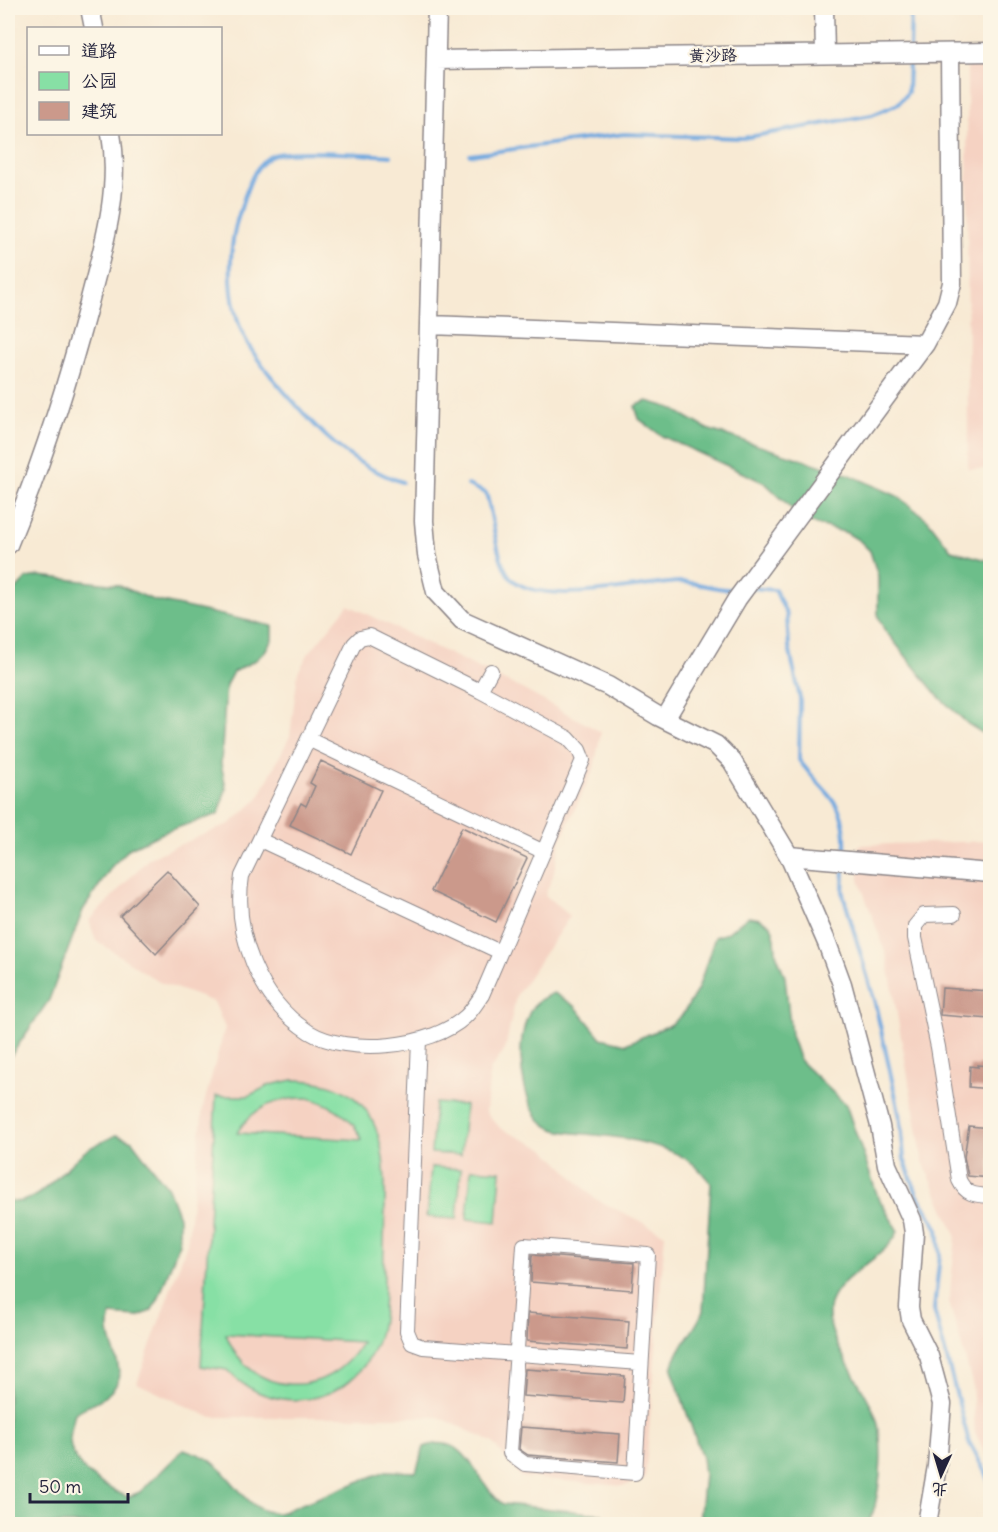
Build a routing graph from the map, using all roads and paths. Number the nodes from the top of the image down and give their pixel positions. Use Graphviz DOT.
graph roads {
  1 [pos="90,8"];
  2 [pos="437,8"];
  3 [pos="824,8"];
  4 [pos="94,27"];
  5 [pos="990,52"];
  6 [pos="950,53"];
  7 [pos="825,54"];
  8 [pos="436,60"];
  9 [pos="111,135"];
  10 [pos="430,325"];
  11 [pos="926,344"];
  12 [pos="8,544"];
  13 [pos="491,671"];
  14 [pos="480,691"];
  15 [pos="665,719"];
  16 [pos="308,739"];
  17 [pos="260,840"];
  18 [pos="543,852"];
  19 [pos="789,856"];
  20 [pos="990,873"];
  21 [pos="954,914"];
  22 [pos="500,952"];
  23 [pos="419,1040"];
  24 [pos="990,1196"];
  25 [pos="518,1353"];
  26 [pos="641,1363"];
  27 [pos="927,1524"];
  1 -- 4 [label="street"];
  2 -- 8 [label="street"];
  3 -- 7 [label="street"];
  5 -- 6 [label="street, 黄沙路"];
  6 -- 7 [label="street, 黄沙路"];
  6 -- 11 [label="street"];
  7 -- 8 [label="street, 黄沙路"];
  8 -- 10 [label="street"];
  9 -- 12 [label="street"];
  10 -- 11 [label="street"];
  10 -- 15 [label="street"];
  11 -- 15 [label="street"];
  13 -- 14 [label="street"];
  14 -- 16 [label="street"];
  14 -- 18 [label="street"];
  15 -- 19 [label="street"];
  16 -- 17 [label="street"];
  16 -- 18 [label="street"];
  17 -- 22 [label="street"];
  17 -- 23 [label="street"];
  18 -- 22 [label="street"];
  19 -- 20 [label="street"];
  19 -- 27 [label="street"];
  21 -- 24 [label="street"];
  22 -- 23 [label="street"];
  23 -- 25 [label="street"];
  25 -- 26 [label="street"];
  25 -- 26 [label="street"];
  25 -- 26 [label="street"];
}
